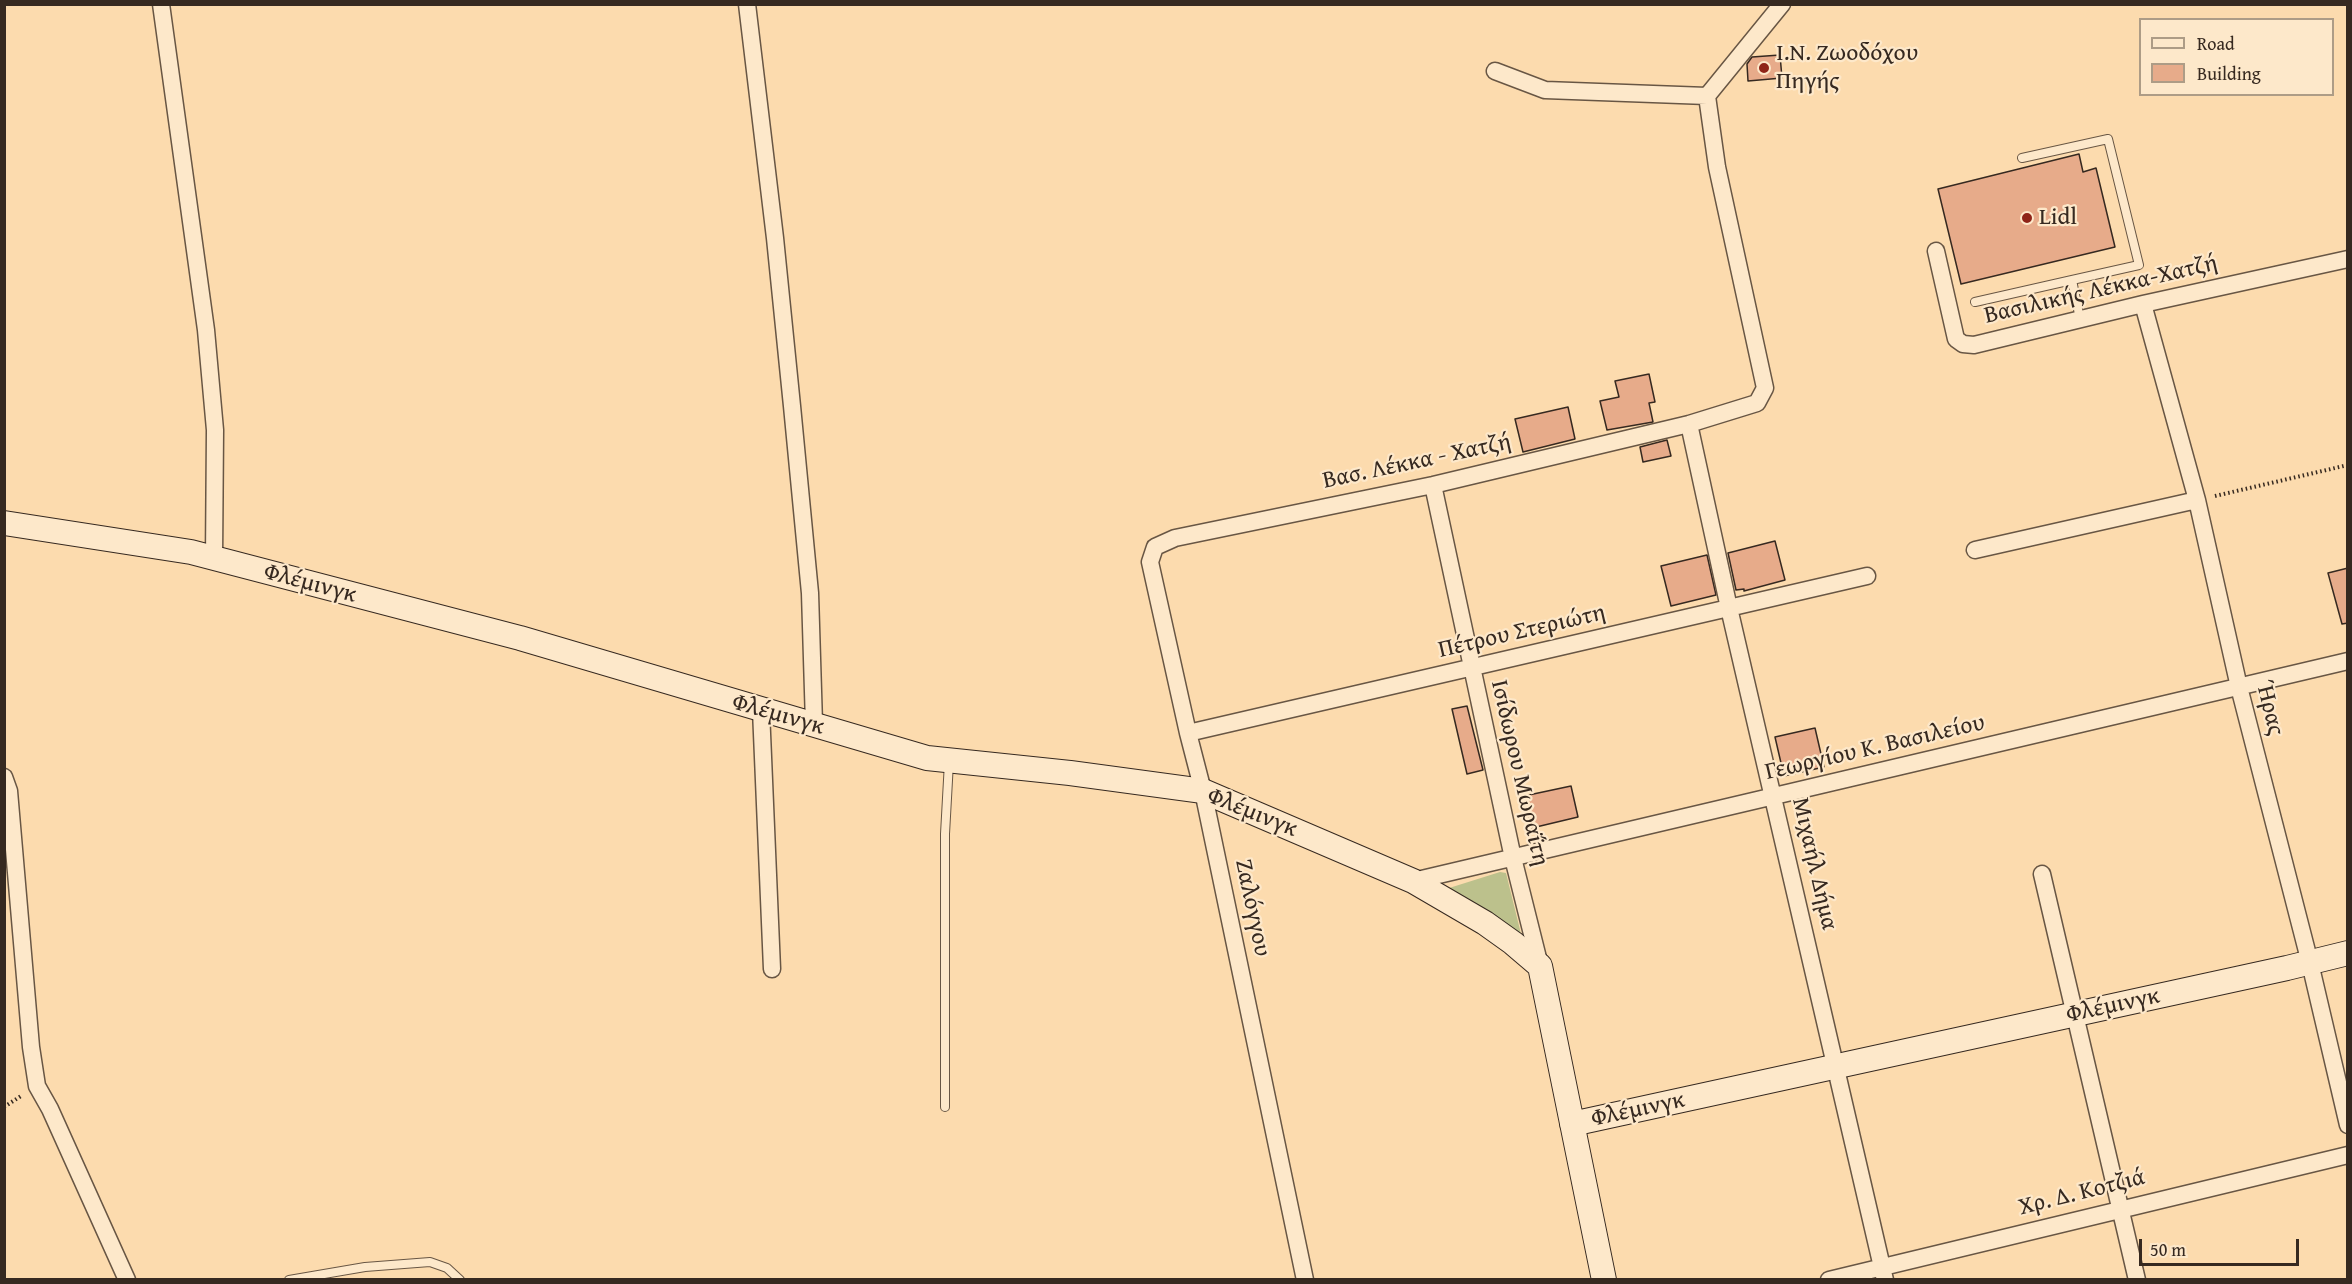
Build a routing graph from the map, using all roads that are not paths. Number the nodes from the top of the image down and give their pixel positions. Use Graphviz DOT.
graph roads {
  1 [pos="161,4"];
  2 [pos="747,4"];
  3 [pos="1782,4"];
  4 [pos="1496,71"];
  5 [pos="1707,96"];
  6 [pos="2022,158"];
  7 [pos="1936,250"];
  8 [pos="2348,259"];
  9 [pos="2073,280"];
  10 [pos="1975,302"];
  11 [pos="2143,304"];
  12 [pos="2080,319"];
  13 [pos="1689,424"];
  14 [pos="1433,485"];
  15 [pos="2197,501"];
  16 [pos="4,523"];
  17 [pos="1155,547"];
  18 [pos="1976,550"];
  19 [pos="214,558"];
  20 [pos="1867,576"];
  21 [pos="1729,608"];
  22 [pos="2348,661"];
  23 [pos="1472,668"];
  24 [pos="2239,687"];
  25 [pos="761,710"];
  26 [pos="814,724"];
  27 [pos="1188,733"];
  28 [pos="949,761"];
  29 [pos="4,777"];
  30 [pos="1203,791"];
  31 [pos="1774,796"];
  32 [pos="1513,858"];
  33 [pos="2042,874"];
  34 [pos="1413,881"];
  35 [pos="2348,953"];
  36 [pos="2310,963"];
  37 [pos="1540,966"];
  38 [pos="772,969"];
  39 [pos="2074,1014"];
  40 [pos="1836,1066"];
  41 [pos="945,1107"];
  42 [pos="1572,1124"];
  43 [pos="2348,1125"];
  44 [pos="2348,1155"];
  45 [pos="2121,1208"];
  46 [pos="1884,1273"];
  47 [pos="127,1280"];
  48 [pos="289,1280"];
  49 [pos="460,1280"];
  50 [pos="1305,1280"];
  51 [pos="1604,1280"];
  52 [pos="1829,1280"];
  53 [pos="2137,1280"];
  1 -- 19 [label="street"];
  2 -- 26 [label="street"];
  3 -- 5 [label="street"];
  4 -- 5 [label="street"];
  5 -- 13 [label="street, Βασ. Λέκκα - Χατζή"];
  6 -- 9 [label="lane"];
  7 -- 12 [label="street, Βασιλικής Λέκκα-Χατζή"];
  8 -- 11 [label="street, Βασιλικής Λέκκα-Χατζή"];
  9 -- 10 [label="lane"];
  9 -- 12 [label="lane"];
  11 -- 12 [label="street, Βασιλικής Λέκκα-Χατζή"];
  11 -- 15 [label="street, Ήρας"];
  13 -- 14 [label="street, Βασ. Λέκκα - Χατζή"];
  13 -- 21 [label="street, Μιχαήλ Δήμα"];
  14 -- 17 [label="street, Βασ. Λέκκα - Χατζή"];
  14 -- 23 [label="street, Ισίδωρου Μωραΐτη"];
  15 -- 18 [label="street"];
  15 -- 24 [label="street, Ήρας"];
  16 -- 19 [label="street, Φλέμινγκ"];
  17 -- 27 [label="street, Ζαλόγγου"];
  19 -- 25 [label="street, Φλέμινγκ"];
  20 -- 21 [label="street, Πέτρου Στεριώτη"];
  21 -- 23 [label="street, Πέτρου Στεριώτη"];
  21 -- 31 [label="street, Μιχαήλ Δήμα"];
  22 -- 24 [label="street, Γεωργίου Κ. Βασιλείου"];
  23 -- 27 [label="street, Πέτρου Στεριώτη"];
  23 -- 32 [label="street, Ισίδωρου Μωραΐτη"];
  24 -- 31 [label="street, Γεωργίου Κ. Βασιλείου"];
  24 -- 36 [label="street, Ήρας"];
  25 -- 26 [label="street, Φλέμινγκ"];
  25 -- 38 [label="street"];
  26 -- 28 [label="street, Φλέμινγκ"];
  27 -- 30 [label="street, Ζαλόγγου"];
  28 -- 30 [label="street, Φλέμινγκ"];
  28 -- 41 [label="lane"];
  29 -- 47 [label="street"];
  30 -- 34 [label="street, Φλέμινγκ"];
  30 -- 50 [label="street, Ζαλόγγου"];
  31 -- 32 [label="street, Γεωργίου Κ. Βασιλείου"];
  31 -- 40 [label="street, Μιχαήλ Δήμα"];
  32 -- 34 [label="street, Γεωργίου Κ. Βασιλείου"];
  32 -- 37 [label="street, Ισίδωρου Μωραΐτη"];
  33 -- 39 [label="street"];
  34 -- 37 [label="street, Φλέμινγκ"];
  35 -- 36 [label="street, Φλέμινγκ"];
  36 -- 39 [label="street, Φλέμινγκ"];
  36 -- 43 [label="street, Ήρας"];
  37 -- 42 [label="street, Φλέμινγκ"];
  39 -- 40 [label="street, Φλέμινγκ"];
  39 -- 45 [label="street"];
  40 -- 42 [label="street, Φλέμινγκ"];
  40 -- 46 [label="street, Μιχαήλ Δήμα"];
  42 -- 51 [label="street"];
  44 -- 45 [label="street, Χρ. Δ. Κοτζιά"];
  45 -- 46 [label="street, Χρ. Δ. Κοτζιά"];
  45 -- 53 [label="street"];
  46 -- 52 [label="street, Χρ. Δ. Κοτζιά"];
  48 -- 49 [label="lane"];
}
